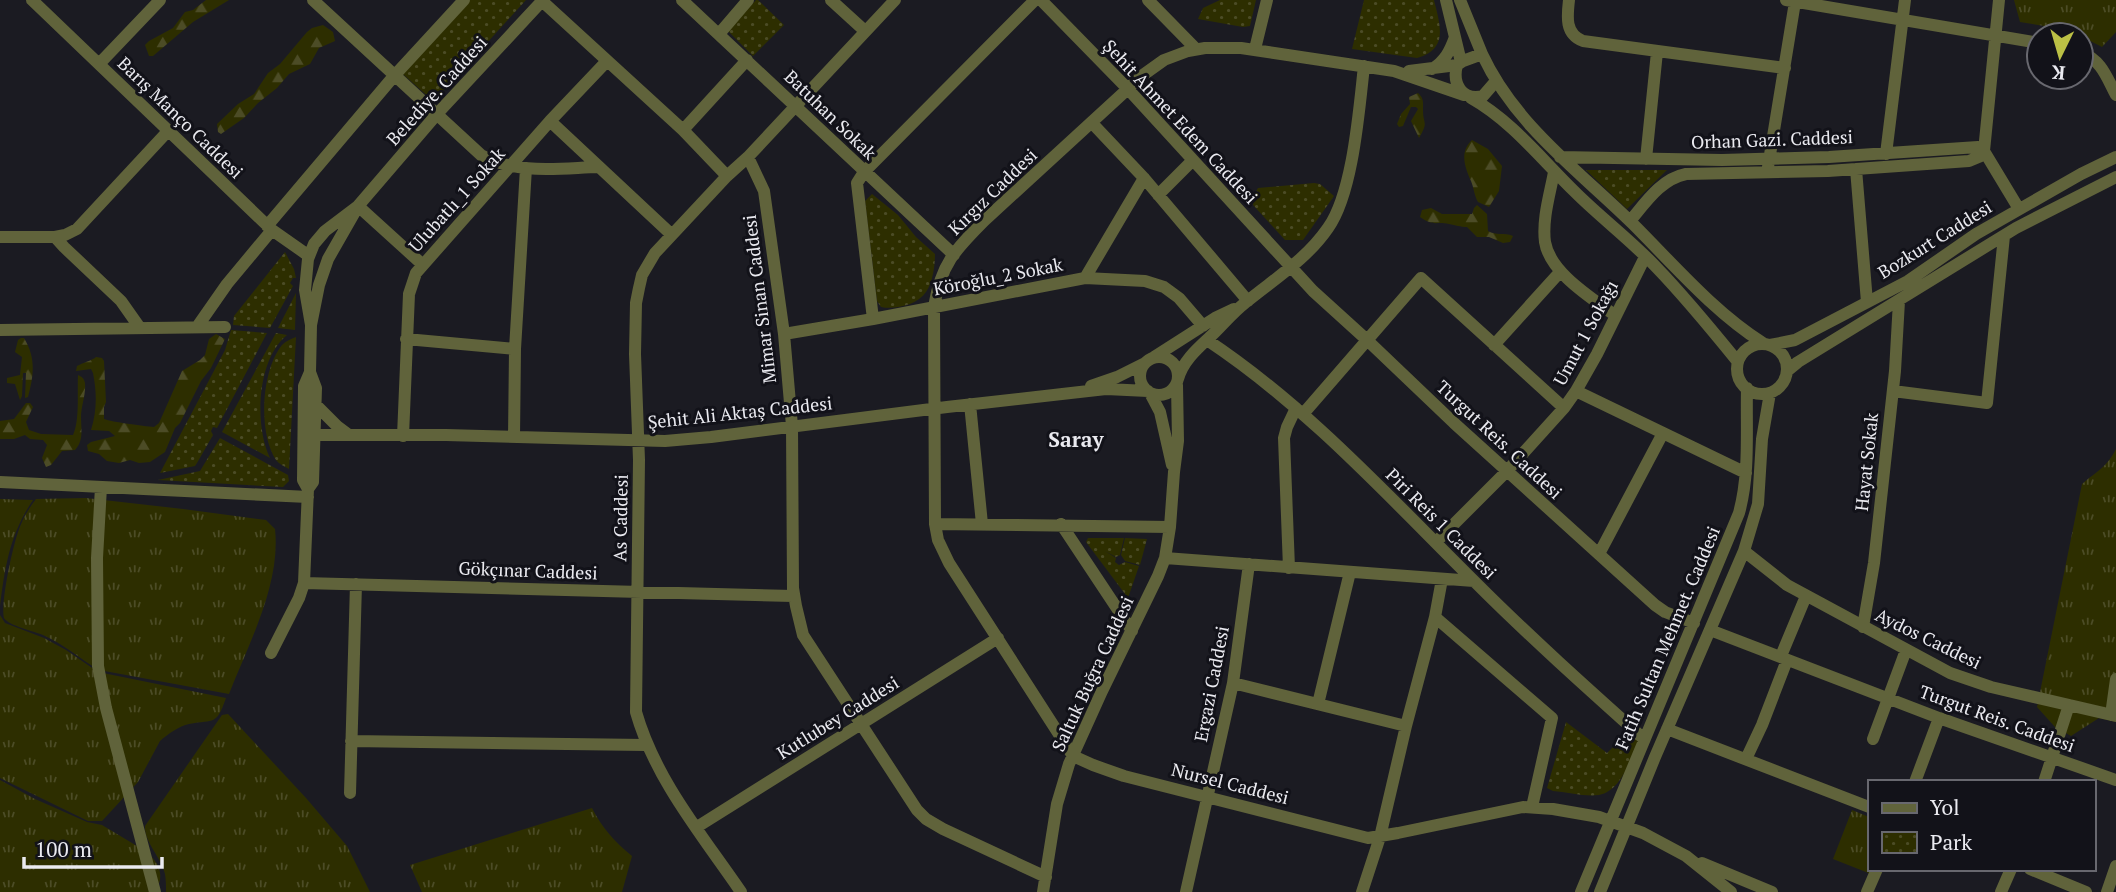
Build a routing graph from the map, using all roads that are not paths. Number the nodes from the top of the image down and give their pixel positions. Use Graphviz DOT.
graph roads {
  1 [pos="32,0"];
  2 [pos="160,0"];
  3 [pos="313,0"];
  4 [pos="464,0"];
  5 [pos="682,0"];
  6 [pos="748,0"];
  7 [pos="831,0"];
  8 [pos="895,0"];
  9 [pos="1034,0"];
  10 [pos="1041,0"];
  11 [pos="1148,0"];
  12 [pos="1267,0"];
  13 [pos="1446,0"];
  14 [pos="1460,0"];
  15 [pos="1569,0"];
  16 [pos="1905,0"];
  17 [pos="1999,0"];
  18 [pos="542,1"];
  19 [pos="1790,1"];
  20 [pos="1903,20"];
  21 [pos="865,31"];
  22 [pos="719,34"];
  23 [pos="1455,36"];
  24 [pos="1995,36"];
  25 [pos="2025,41"];
  26 [pos="1196,49"];
  27 [pos="1255,50"];
  28 [pos="1657,52"];
  29 [pos="1482,54"];
  30 [pos="2095,59"];
  31 [pos="747,60"];
  32 [pos="607,61"];
  33 [pos="99,64"];
  34 [pos="1459,64"];
  35 [pos="1364,66"];
  36 [pos="1784,68"];
  37 [pos="1431,70"];
  38 [pos="1394,71"];
  39 [pos="394,76"];
  40 [pos="1496,81"];
  41 [pos="1127,88"];
  42 [pos="2116,95"];
  43 [pos="1468,96"];
  44 [pos="795,106"];
  45 [pos="437,114"];
  46 [pos="550,121"];
  47 [pos="1093,123"];
  48 [pos="169,130"];
  49 [pos="683,130"];
  50 [pos="1983,151"];
  51 [pos="1886,154"];
  52 [pos="748,157"];
  53 [pos="1560,157"];
  54 [pos="2116,157"];
  55 [pos="1646,159"];
  56 [pos="1193,160"];
  57 [pos="1768,165"];
  58 [pos="510,167"];
  59 [pos="599,167"];
  60 [pos="526,169"];
  61 [pos="1856,169"];
  62 [pos="864,172"];
  63 [pos="1554,172"];
  64 [pos="727,176"];
  65 [pos="2116,177"];
  66 [pos="1144,178"];
  67 [pos="1158,195"];
  68 [pos="358,206"];
  69 [pos="2019,209"];
  70 [pos="1630,221"];
  71 [pos="269,228"];
  72 [pos="672,235"];
  73 [pos="2004,236"];
  74 [pos="0,237"];
  75 [pos="55,237"];
  76 [pos="954,255"];
  77 [pos="309,256"];
  78 [pos="1645,257"];
  79 [pos="423,265"];
  80 [pos="1291,268"];
  81 [pos="1560,272"];
  82 [pos="1085,278"];
  83 [pos="1899,301"];
  84 [pos="1246,302"];
  85 [pos="1867,302"];
  86 [pos="934,307"];
  87 [pos="1616,316"];
  88 [pos="873,319"];
  89 [pos="312,324"];
  90 [pos="1203,326"];
  91 [pos="197,327"];
  92 [pos="225,327"];
  93 [pos="140,328"];
  94 [pos="0,330"];
  95 [pos="784,334"];
  96 [pos="406,339"];
  97 [pos="1207,340"];
  98 [pos="1367,340"];
  99 [pos="1766,344"];
  100 [pos="1493,345"];
  101 [pos="515,349"];
  102 [pos="1151,359"];
  103 [pos="1738,362"];
  104 [pos="1787,371"];
  105 [pos="310,372"];
  106 [pos="1177,382"];
  107 [pos="1746,388"];
  108 [pos="1576,391"];
  109 [pos="1893,391"];
  110 [pos="1149,392"];
  111 [pos="1770,393"];
  112 [pos="1053,395"];
  113 [pos="315,404"];
  114 [pos="970,404"];
  115 [pos="1564,408"];
  116 [pos="933,409"];
  117 [pos="1300,411"];
  118 [pos="792,426"];
  119 [pos="1663,433"];
  120 [pos="309,435"];
  121 [pos="350,435"];
  122 [pos="403,436"];
  123 [pos="514,437"];
  124 [pos="638,441"];
  125 [pos="1507,471"];
  126 [pos="1174,472"];
  127 [pos="1746,473"];
  128 [pos="0,482"];
  129 [pos="101,487"];
  130 [pos="308,493"];
  131 [pos="935,524"];
  132 [pos="982,524"];
  133 [pos="1061,524"];
  134 [pos="1170,527"];
  135 [pos="1436,542"];
  136 [pos="1744,551"];
  137 [pos="1599,554"];
  138 [pos="1165,558"];
  139 [pos="1249,564"];
  140 [pos="1289,568"];
  141 [pos="1350,572"];
  142 [pos="1442,579"];
  143 [pos="1474,581"];
  144 [pos="304,583"];
  145 [pos="356,584"];
  146 [pos="637,592"];
  147 [pos="793,596"];
  148 [pos="1807,596"];
  149 [pos="1435,617"];
  150 [pos="1695,623"];
  151 [pos="1864,626"];
  152 [pos="1710,630"];
  153 [pos="1132,631"];
  154 [pos="998,638"];
  155 [pos="1906,650"];
  156 [pos="271,653"];
  157 [pos="1784,658"];
  158 [pos="2116,679"];
  159 [pos="1233,683"];
  160 [pos="1888,697"];
  161 [pos="1318,704"];
  162 [pos="2069,705"];
  163 [pos="2114,715"];
  164 [pos="1939,718"];
  165 [pos="862,724"];
  166 [pos="1406,726"];
  167 [pos="1667,729"];
  168 [pos="1644,739"];
  169 [pos="1873,739"];
  170 [pos="351,741"];
  171 [pos="646,745"];
  172 [pos="1073,755"];
  173 [pos="1746,759"];
  174 [pos="2053,759"];
  175 [pos="1916,780"];
  176 [pos="2045,780"];
  177 [pos="2116,780"];
  178 [pos="350,793"];
  179 [pos="1206,797"];
  180 [pos="1532,807"];
  181 [pos="1868,807"];
  182 [pos="1618,824"];
  183 [pos="697,827"];
  184 [pos="1380,837"];
  185 [pos="1686,856"];
  186 [pos="2116,866"];
  187 [pos="1876,871"];
  188 [pos="2010,871"];
  189 [pos="2035,871"];
  190 [pos="1046,877"];
  191 [pos="155,892"];
  192 [pos="741,892"];
  193 [pos="1043,892"];
  194 [pos="1186,892"];
  195 [pos="1362,892"];
  196 [pos="1581,892"];
  197 [pos="1600,892"];
  198 [pos="1731,892"];
  199 [pos="1772,892"];
  200 [pos="1867,892"];
  201 [pos="2001,892"];
  202 [pos="2086,892"];
  203 [pos="2107,892"];
  1 -- 33 [label="street, Barış Manço Caddesi"];
  2 -- 33 [label="street"];
  3 -- 39 [label="street"];
  4 -- 39 [label="street"];
  5 -- 22 [label="street, Batuhan Sokak"];
  6 -- 22 [label="street"];
  7 -- 21 [label="street"];
  8 -- 21 [label="street"];
  9 -- 62 [label="street"];
  10 -- 41 [label="street, Şehit Ahmet Edem Caddesi"];
  11 -- 26 [label="street"];
  12 -- 27 [label="street"];
  13 -- 23 [label="street"];
  14 -- 29 [label="street"];
  15 -- 28 [label="street"];
  16 -- 20 [label="street"];
  17 -- 24 [label="street"];
  18 -- 32 [label="street"];
  18 -- 45 [label="street, Belediye. Caddesi"];
  19 -- 20 [label="street"];
  19 -- 36 [label="street"];
  20 -- 24 [label="street"];
  20 -- 51 [label="street"];
  21 -- 44 [label="street"];
  22 -- 31 [label="street, Batuhan Sokak"];
  23 -- 34 [label="street"];
  23 -- 37 [label="street"];
  24 -- 25 [label="street"];
  24 -- 50 [label="street"];
  26 -- 27 [label="street, Kırgız Caddesi"];
  26 -- 41 [label="street, Kırgız Caddesi"];
  27 -- 35 [label="street, Kırgız Caddesi"];
  28 -- 36 [label="street"];
  28 -- 55 [label="street"];
  29 -- 34 [label="street"];
  29 -- 40 [label="street"];
  30 -- 42 [label="street"];
  31 -- 44 [label="street, Batuhan Sokak"];
  31 -- 49 [label="street"];
  32 -- 46 [label="street, Ulubatlı_1 Sokak"];
  32 -- 49 [label="street"];
  33 -- 48 [label="street, Barış Manço Caddesi"];
  34 -- 37 [label="street, Kırgız Caddesi"];
  34 -- 43 [label="street"];
  35 -- 38 [label="street, Kırgız Caddesi"];
  35 -- 80 [label="street, Şehit Ali Aktaş Caddesi"];
  36 -- 57 [label="street"];
  37 -- 38 [label="street, Kırgız Caddesi"];
  38 -- 43 [label="street, Kırgız Caddesi"];
  39 -- 45 [label="street"];
  39 -- 71 [label="street"];
  40 -- 43 [label="street"];
  40 -- 53 [label="street"];
  41 -- 47 [label="street, Kırgız Caddesi"];
  41 -- 56 [label="street, Şehit Ahmet Edem Caddesi"];
  43 -- 63 [label="street, Fatih Sultan Mehmet. Caddesi"];
  44 -- 52 [label="street"];
  44 -- 62 [label="street, Batuhan Sokak"];
  45 -- 58 [label="street"];
  45 -- 68 [label="street, Belediye. Caddesi"];
  46 -- 58 [label="street, Ulubatlı_1 Sokak"];
  46 -- 59 [label="street"];
  47 -- 66 [label="street"];
  47 -- 76 [label="street, Kırgız Caddesi"];
  48 -- 71 [label="street, Barış Manço Caddesi"];
  48 -- 75 [label="street"];
  49 -- 64 [label="street"];
  50 -- 51 [label="street, Orhan Gazi. Caddesi"];
  50 -- 61 [label="street, Orhan Gazi. Caddesi"];
  50 -- 69 [label="street"];
  51 -- 57 [label="street, Orhan Gazi. Caddesi"];
  52 -- 64 [label="street, As Caddesi"];
  52 -- 95 [label="street, Mimar Sinan Caddesi"];
  53 -- 55 [label="street, Orhan Gazi. Caddesi"];
  53 -- 70 [label="street"];
  54 -- 69 [label="street, Bozkurt Caddesi"];
  55 -- 57 [label="street, Orhan Gazi. Caddesi"];
  56 -- 67 [label="street"];
  56 -- 80 [label="street, Şehit Ahmet Edem Caddesi"];
  57 -- 61 [label="street, Orhan Gazi. Caddesi"];
  57 -- 70 [label="street, Orhan Gazi. Caddesi"];
  58 -- 60 [label="street"];
  58 -- 79 [label="street, Ulubatlı_1 Sokak"];
  59 -- 60 [label="street"];
  59 -- 72 [label="street"];
  60 -- 101 [label="street"];
  61 -- 85 [label="street"];
  62 -- 76 [label="street, Batuhan Sokak"];
  62 -- 88 [label="street"];
  63 -- 78 [label="street, Fatih Sultan Mehmet. Caddesi"];
  63 -- 81 [label="street"];
  64 -- 72 [label="street, As Caddesi"];
  65 -- 73 [label="street, Bozkurt Caddesi"];
  66 -- 67 [label="street"];
  66 -- 82 [label="street"];
  67 -- 84 [label="street"];
  68 -- 77 [label="street"];
  68 -- 79 [label="street"];
  68 -- 89 [label="street"];
  69 -- 85 [label="street, Bozkurt Caddesi"];
  70 -- 99 [label="street"];
  71 -- 77 [label="street, Barış Manço Caddesi"];
  71 -- 91 [label="street"];
  72 -- 124 [label="street, As Caddesi"];
  73 -- 83 [label="street, Bozkurt Caddesi"];
  73 -- 109 [label="street"];
  74 -- 75 [label="street"];
  75 -- 93 [label="street"];
  76 -- 86 [label="street, Kırgız Caddesi"];
  77 -- 89 [label="street"];
  78 -- 87 [label="street, Umut 1 Sokağı"];
  78 -- 103 [label="street, Fatih Sultan Mehmet. Caddesi"];
  79 -- 96 [label="street, Ulubatlı_1 Sokak"];
  80 -- 84 [label="street, Şehit Ali Aktaş Caddesi"];
  80 -- 98 [label="street, Turgut Reis. Caddesi"];
  81 -- 87 [label="street"];
  81 -- 100 [label="street"];
  82 -- 86 [label="street, Köroğlu_2 Sokak"];
  82 -- 90 [label="street, Köroğlu_2 Sokak"];
  83 -- 104 [label="street, Bozkurt Caddesi"];
  83 -- 109 [label="street, Hayat Sokak"];
  84 -- 90 [label="street, Şehit Ali Aktaş Caddesi"];
  84 -- 97 [label="street, Şehit Ali Aktaş Caddesi"];
  85 -- 99 [label="street, Bozkurt Caddesi"];
  86 -- 88 [label="street, Köroğlu_2 Sokak"];
  86 -- 116 [label="street, Kırgız Caddesi"];
  87 -- 108 [label="street, Umut 1 Sokağı"];
  88 -- 95 [label="street, Köroğlu_2 Sokak"];
  89 -- 105 [label="street"];
  90 -- 102 [label="street, Şehit Ali Aktaş Caddesi"];
  91 -- 92 [label="street"];
  91 -- 93 [label="street"];
  93 -- 94 [label="street"];
  95 -- 118 [label="street, Mimar Sinan Caddesi"];
  96 -- 101 [label="street"];
  96 -- 122 [label="street, Ulubatlı_1 Sokak"];
  97 -- 106 [label="street, Şehit Ali Aktaş Caddesi"];
  97 -- 117 [label="street, Piri Reis 1 Caddesi"];
  98 -- 100 [label="street"];
  98 -- 117 [label="street"];
  98 -- 125 [label="street, Turgut Reis. Caddesi"];
  99 -- 103 [label="street"];
  99 -- 104 [label="street"];
  100 -- 115 [label="street"];
  101 -- 123 [label="street"];
  102 -- 106 [label="street"];
  102 -- 110 [label="street"];
  102 -- 112 [label="street, Şehit Ali Aktaş Caddesi"];
  103 -- 107 [label="street, Fatih Sultan Mehmet. Caddesi"];
  104 -- 111 [label="street, Fatih Sultan Mehmet. Caddesi"];
  105 -- 113 [label="street"];
  105 -- 120 [label="street"];
  106 -- 110 [label="street, Şehit Ali Aktaş Caddesi"];
  106 -- 126 [label="street, Saltuk Buğra Caddesi"];
  107 -- 111 [label="street"];
  107 -- 127 [label="street, Fatih Sultan Mehmet. Caddesi"];
  108 -- 115 [label="street, Umut 1 Sokağı"];
  108 -- 119 [label="street"];
  109 -- 151 [label="street, Hayat Sokak"];
  110 -- 112 [label="street, Şehit Ali Aktaş Caddesi"];
  110 -- 126 [label="street, Saltuk Buğra Caddesi"];
  111 -- 136 [label="street, Fatih Sultan Mehmet. Caddesi"];
  112 -- 114 [label="street, Şehit Ali Aktaş Caddesi"];
  113 -- 120 [label="street"];
  113 -- 121 [label="street"];
  114 -- 116 [label="street, Şehit Ali Aktaş Caddesi"];
  114 -- 132 [label="street"];
  115 -- 125 [label="street, Umut 1 Sokağı"];
  116 -- 118 [label="street, Şehit Ali Aktaş Caddesi"];
  116 -- 131 [label="street, Kırgız Caddesi"];
  117 -- 135 [label="street, Piri Reis 1 Caddesi"];
  117 -- 140 [label="street"];
  118 -- 124 [label="street, Şehit Ali Aktaş Caddesi"];
  118 -- 147 [label="street, Mimar Sinan Caddesi"];
  119 -- 127 [label="street"];
  119 -- 137 [label="street"];
  120 -- 121 [label="street, Şehit Ali Aktaş Caddesi"];
  120 -- 130 [label="street"];
  121 -- 122 [label="street, Şehit Ali Aktaş Caddesi"];
  122 -- 123 [label="street, Şehit Ali Aktaş Caddesi"];
  123 -- 124 [label="street, Şehit Ali Aktaş Caddesi"];
  124 -- 146 [label="street, As Caddesi"];
  125 -- 135 [label="street, Umut 1 Sokağı"];
  125 -- 137 [label="street, Turgut Reis. Caddesi"];
  126 -- 134 [label="street, Saltuk Buğra Caddesi"];
  127 -- 150 [label="street, Fatih Sultan Mehmet. Caddesi"];
  128 -- 129 [label="street"];
  129 -- 130 [label="street"];
  129 -- 191 [label="street"];
  130 -- 144 [label="street"];
  131 -- 132 [label="street"];
  131 -- 154 [label="street, Kırgız Caddesi"];
  132 -- 133 [label="street"];
  133 -- 134 [label="street"];
  133 -- 153 [label="street"];
  134 -- 138 [label="street, Saltuk Buğra Caddesi"];
  135 -- 143 [label="street, Piri Reis 1 Caddesi"];
  136 -- 148 [label="street, Aydos Caddesi"];
  136 -- 152 [label="street, Fatih Sultan Mehmet. Caddesi"];
  137 -- 150 [label="street, Turgut Reis. Caddesi"];
  138 -- 139 [label="street"];
  138 -- 153 [label="street, Saltuk Buğra Caddesi"];
  139 -- 140 [label="street"];
  139 -- 159 [label="street, Ergazi Caddesi"];
  140 -- 141 [label="street"];
  141 -- 142 [label="street"];
  141 -- 161 [label="street"];
  142 -- 143 [label="street"];
  142 -- 149 [label="street"];
  143 -- 168 [label="street, Piri Reis 1 Caddesi"];
  144 -- 145 [label="street, Gökçınar Caddesi"];
  144 -- 156 [label="street"];
  145 -- 146 [label="street, Gökçınar Caddesi"];
  145 -- 170 [label="street"];
  146 -- 147 [label="street, Gökçınar Caddesi"];
  146 -- 171 [label="street, As Caddesi"];
  147 -- 165 [label="street, Mimar Sinan Caddesi"];
  148 -- 151 [label="street, Aydos Caddesi"];
  148 -- 157 [label="street"];
  149 -- 166 [label="street"];
  149 -- 180 [label="street"];
  150 -- 168 [label="street, Fatih Sultan Mehmet. Caddesi"];
  151 -- 155 [label="street, Aydos Caddesi"];
  152 -- 157 [label="street, Turgut Reis. Caddesi"];
  152 -- 167 [label="street, Fatih Sultan Mehmet. Caddesi"];
  153 -- 172 [label="street, Saltuk Buğra Caddesi"];
  154 -- 165 [label="street, Kutlubey Caddesi"];
  154 -- 172 [label="street, Kırgız Caddesi"];
  155 -- 160 [label="street"];
  155 -- 162 [label="street, Aydos Caddesi"];
  157 -- 160 [label="street, Turgut Reis. Caddesi"];
  157 -- 173 [label="street"];
  158 -- 163 [label="street"];
  159 -- 161 [label="street"];
  159 -- 179 [label="street, Ergazi Caddesi"];
  160 -- 164 [label="street, Turgut Reis. Caddesi"];
  160 -- 169 [label="street"];
  161 -- 166 [label="street"];
  162 -- 163 [label="street, Aydos Caddesi"];
  162 -- 174 [label="street"];
  164 -- 174 [label="street, Turgut Reis. Caddesi"];
  164 -- 175 [label="street"];
  165 -- 183 [label="street, Kutlubey Caddesi"];
  165 -- 190 [label="street, Mimar Sinan Caddesi"];
  166 -- 184 [label="street"];
  167 -- 173 [label="street"];
  167 -- 182 [label="street, Fatih Sultan Mehmet. Caddesi"];
  168 -- 182 [label="street, Fatih Sultan Mehmet. Caddesi"];
  170 -- 171 [label="street"];
  170 -- 178 [label="street"];
  171 -- 183 [label="street, As Caddesi"];
  172 -- 179 [label="street, Nursel Caddesi"];
  172 -- 190 [label="street, Saltuk Buğra Caddesi"];
  173 -- 181 [label="street"];
  174 -- 176 [label="street"];
  174 -- 177 [label="street, Turgut Reis. Caddesi"];
  179 -- 184 [label="street, Nursel Caddesi"];
  179 -- 194 [label="street, Ergazi Caddesi"];
  180 -- 182 [label="street, Nursel Caddesi"];
  180 -- 184 [label="street, Nursel Caddesi"];
  182 -- 185 [label="street, Nursel Caddesi"];
  182 -- 196 [label="street, Fatih Sultan Mehmet. Caddesi"];
  182 -- 197 [label="street, Fatih Sultan Mehmet. Caddesi"];
  183 -- 192 [label="street, As Caddesi"];
  184 -- 195 [label="street"];
  185 -- 198 [label="street"];
  185 -- 199 [label="street"];
  186 -- 203 [label="street"];
  187 -- 200 [label="street"];
  188 -- 201 [label="street"];
  189 -- 202 [label="street"];
  190 -- 193 [label="street, Saltuk Buğra Caddesi"];
}
